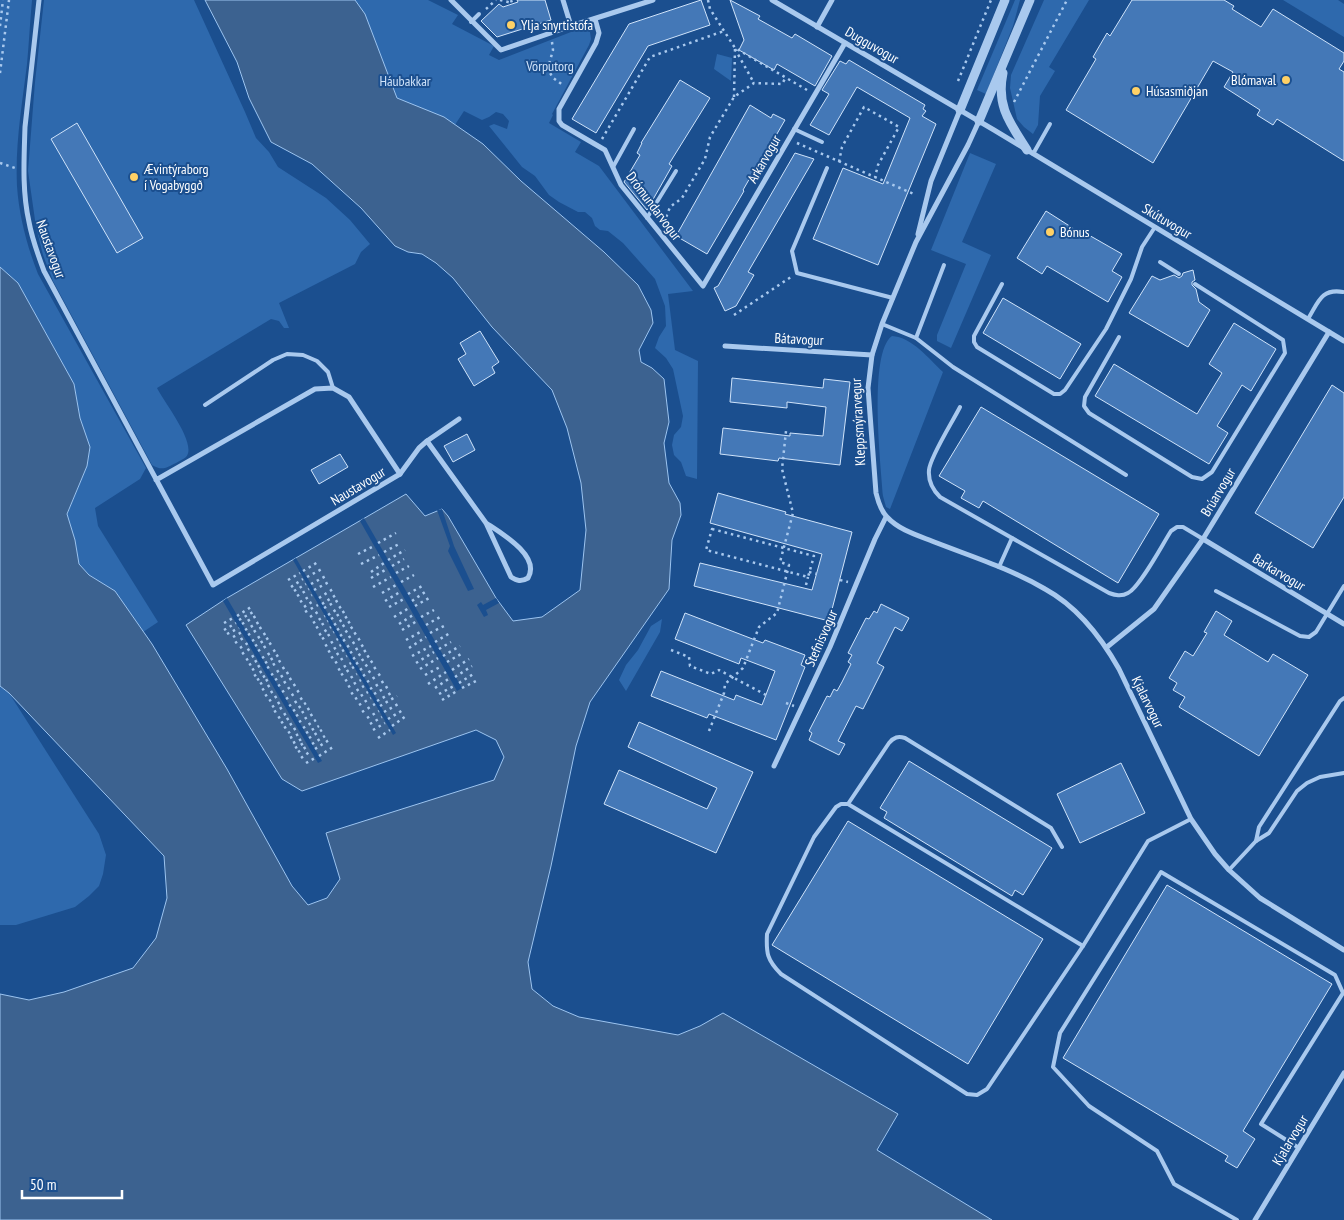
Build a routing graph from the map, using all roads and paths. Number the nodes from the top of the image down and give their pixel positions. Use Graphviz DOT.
graph roads {
  1 [pos="3,0"];
  2 [pos="9,0"];
  3 [pos="39,0"];
  4 [pos="451,0"];
  5 [pos="496,0"];
  6 [pos="500,0"];
  7 [pos="511,0"];
  8 [pos="562,0"];
  9 [pos="652,0"];
  10 [pos="708,0"];
  11 [pos="772,0"];
  12 [pos="832,0"];
  13 [pos="991,0"];
  14 [pos="1005,0"];
  15 [pos="1030,0"];
  16 [pos="1067,0"];
  17 [pos="480,14"];
  18 [pos="595,19"];
  19 [pos="471,22"];
  20 [pos="0,26"];
  21 [pos="571,26"];
  22 [pos="817,26"];
  23 [pos="724,31"];
  24 [pos="549,33"];
  25 [pos="845,43"];
  26 [pos="735,48"];
  27 [pos="1008,52"];
  28 [pos="0,73"];
  29 [pos="786,78"];
  30 [pos="958,81"];
  31 [pos="754,83"];
  32 [pos="570,90"];
  33 [pos="815,94"];
  34 [pos="734,97"];
  35 [pos="1012,105"];
  36 [pos="960,110"];
  37 [pos="979,121"];
  38 [pos="1050,124"];
  39 [pos="634,129"];
  40 [pos="794,129"];
  41 [pos="788,139"];
  42 [pos="822,142"];
  43 [pos="598,146"];
  44 [pos="1030,152"];
  45 [pos="839,162"];
  46 [pos="0,163"];
  47 [pos="613,167"];
  48 [pos="827,168"];
  49 [pos="676,171"];
  50 [pos="24,172"];
  51 [pos="875,178"];
  52 [pos="916,195"];
  53 [pos="647,218"];
  54 [pos="1154,227"];
  55 [pos="661,234"];
  56 [pos="916,242"];
  57 [pos="1160,262"];
  58 [pos="944,265"];
  59 [pos="797,274"];
  60 [pos="1179,274"];
  61 [pos="1002,284"];
  62 [pos="1195,284"];
  63 [pos="703,286"];
  64 [pos="1343,292"];
  65 [pos="893,298"];
  66 [pos="734,315"];
  67 [pos="1308,319"];
  68 [pos="882,324"];
  69 [pos="1329,332"];
  70 [pos="1119,337"];
  71 [pos="916,338"];
  72 [pos="1344,340"];
  73 [pos="725,346"];
  74 [pos="872,355"];
  75 [pos="333,388"];
  76 [pos="205,405"];
  77 [pos="960,407"];
  78 [pos="459,419"];
  79 [pos="786,431"];
  80 [pos="427,441"];
  81 [pos="400,474"];
  82 [pos="1126,475"];
  83 [pos="156,480"];
  84 [pos="886,517"];
  85 [pos="486,523"];
  86 [pos="396,533"];
  87 [pos="1012,538"];
  88 [pos="1202,539"];
  89 [pos="378,543"];
  90 [pos="401,543"];
  91 [pos="374,546"];
  92 [pos="784,548"];
  93 [pos="405,550"];
  94 [pos="384,552"];
  95 [pos="358,554"];
  96 [pos="379,555"];
  97 [pos="404,559"];
  98 [pos="388,560"];
  99 [pos="318,562"];
  100 [pos="384,563"];
  101 [pos="361,564"];
  102 [pos="392,566"];
  103 [pos="409,566"];
  104 [pos="999,567"];
  105 [pos="322,568"];
  106 [pos="387,569"];
  107 [pos="787,571"];
  108 [pos="370,572"];
  109 [pos="809,572"];
  110 [pos="396,573"];
  111 [pos="414,574"];
  112 [pos="817,574"];
  113 [pos="326,576"];
  114 [pos="391,577"];
  115 [pos="808,577"];
  116 [pos="371,578"];
  117 [pos="288,580"];
  118 [pos="329,582"];
  119 [pos="401,582"];
  120 [pos="306,584"];
  121 [pos="311,584"];
  122 [pos="396,584"];
  123 [pos="806,585"];
  124 [pos="422,586"];
  125 [pos="1344,586"];
  126 [pos="291,587"];
  127 [pos="374,587"];
  128 [pos="309,589"];
  129 [pos="333,589"];
  130 [pos="314,590"];
  131 [pos="294,591"];
  132 [pos="1216,591"];
  133 [pos="400,592"];
  134 [pos="425,592"];
  135 [pos="382,593"];
  136 [pos="408,594"];
  137 [pos="312,595"];
  138 [pos="336,595"];
  139 [pos="297,596"];
  140 [pos="429,598"];
  141 [pos="404,599"];
  142 [pos="339,600"];
  143 [pos="385,601"];
  144 [pos="412,601"];
  145 [pos="300,602"];
  146 [pos="322,604"];
  147 [pos="318,605"];
  148 [pos="342,606"];
  149 [pos="415,606"];
  150 [pos="304,607"];
  151 [pos="390,607"];
  152 [pos="251,608"];
  153 [pos="409,608"];
  154 [pos="434,610"];
  155 [pos="345,611"];
  156 [pos="253,612"];
  157 [pos="306,612"];
  158 [pos="1327,614"];
  159 [pos="258,615"];
  160 [pos="413,615"];
  161 [pos="310,616"];
  162 [pos="348,616"];
  163 [pos="394,617"];
  164 [pos="421,617"];
  165 [pos="440,617"];
  166 [pos="261,621"];
  167 [pos="351,621"];
  168 [pos="417,621"];
  169 [pos="224,623"];
  170 [pos="313,623"];
  171 [pos="242,624"];
  172 [pos="399,624"];
  173 [pos="1344,624"];
  174 [pos="426,625"];
  175 [pos="264,626"];
  176 [pos="354,626"];
  177 [pos="444,626"];
  178 [pos="239,628"];
  179 [pos="316,628"];
  180 [pos="224,630"];
  181 [pos="402,630"];
  182 [pos="358,631"];
  183 [pos="422,631"];
  184 [pos="268,632"];
  185 [pos="430,633"];
  186 [pos="450,633"];
  187 [pos="227,634"];
  188 [pos="319,635"];
  189 [pos="234,637"];
  190 [pos="270,637"];
  191 [pos="426,637"];
  192 [pos="361,638"];
  193 [pos="322,639"];
  194 [pos="406,640"];
  195 [pos="273,642"];
  196 [pos="435,642"];
  197 [pos="451,642"];
  198 [pos="235,643"];
  199 [pos="365,644"];
  200 [pos="325,646"];
  201 [pos="431,646"];
  202 [pos="460,646"];
  203 [pos="347,647"];
  204 [pos="1106,647"];
  205 [pos="240,648"];
  206 [pos="409,648"];
  207 [pos="277,649"];
  208 [pos="368,649"];
  209 [pos="439,649"];
  210 [pos="344,650"];
  211 [pos="671,650"];
  212 [pos="258,651"];
  213 [pos="328,652"];
  214 [pos="434,652"];
  215 [pos="242,654"];
  216 [pos="280,654"];
  217 [pos="372,654"];
  218 [pos="461,654"];
  219 [pos="255,655"];
  220 [pos="412,656"];
  221 [pos="443,656"];
  222 [pos="332,658"];
  223 [pos="438,658"];
  224 [pos="284,659"];
  225 [pos="353,659"];
  226 [pos="469,659"];
  227 [pos="246,660"];
  228 [pos="374,660"];
  229 [pos="447,662"];
  230 [pos="335,663"];
  231 [pos="351,663"];
  232 [pos="416,663"];
  233 [pos="249,665"];
  234 [pos="287,666"];
  235 [pos="378,666"];
  236 [pos="442,666"];
  237 [pos="472,666"];
  238 [pos="420,669"];
  239 [pos="252,670"];
  240 [pos="338,670"];
  241 [pos="360,670"];
  242 [pos="452,670"];
  243 [pos="291,671"];
  244 [pos="446,672"];
  245 [pos="382,673"];
  246 [pos="475,673"];
  247 [pos="341,674"];
  248 [pos="358,674"];
  249 [pos="267,675"];
  250 [pos="271,675"];
  251 [pos="254,676"];
  252 [pos="363,676"];
  253 [pos="425,676"];
  254 [pos="294,677"];
  255 [pos="455,677"];
  256 [pos="450,678"];
  257 [pos="734,678"];
  258 [pos="269,679"];
  259 [pos="257,680"];
  260 [pos="275,680"];
  261 [pos="361,680"];
  262 [pos="386,680"];
  263 [pos="345,681"];
  264 [pos="476,681"];
  265 [pos="367,682"];
  266 [pos="459,683"];
  267 [pos="260,684"];
  268 [pos="272,684"];
  269 [pos="296,684"];
  270 [pos="428,684"];
  271 [pos="278,686"];
  272 [pos="364,686"];
  273 [pos="389,686"];
  274 [pos="454,686"];
  275 [pos="348,687"];
  276 [pos="435,688"];
  277 [pos="462,688"];
  278 [pos="262,690"];
  279 [pos="276,690"];
  280 [pos="300,690"];
  281 [pos="457,691"];
  282 [pos="393,692"];
  283 [pos="351,694"];
  284 [pos="374,694"];
  285 [pos="439,694"];
  286 [pos="766,695"];
  287 [pos="265,696"];
  288 [pos="396,696"];
  289 [pos="304,697"];
  290 [pos="371,698"];
  291 [pos="1344,698"];
  292 [pos="355,699"];
  293 [pos="442,700"];
  294 [pos="268,701"];
  295 [pos="377,701"];
  296 [pos="306,703"];
  297 [pos="400,703"];
  298 [pos="375,704"];
  299 [pos="359,705"];
  300 [pos="285,706"];
  301 [pos="289,706"];
  302 [pos="380,706"];
  303 [pos="272,707"];
  304 [pos="310,708"];
  305 [pos="403,710"];
  306 [pos="293,711"];
  307 [pos="379,711"];
  308 [pos="274,712"];
  309 [pos="289,712"];
  310 [pos="362,712"];
  311 [pos="384,712"];
  312 [pos="313,714"];
  313 [pos="296,716"];
  314 [pos="406,716"];
  315 [pos="291,717"];
  316 [pos="382,717"];
  317 [pos="278,718"];
  318 [pos="367,718"];
  319 [pos="388,719"];
  320 [pos="316,720"];
  321 [pos="294,722"];
  322 [pos="299,722"];
  323 [pos="281,723"];
  324 [pos="385,723"];
  325 [pos="370,724"];
  326 [pos="319,726"];
  327 [pos="392,726"];
  328 [pos="298,727"];
  329 [pos="284,728"];
  330 [pos="302,728"];
  331 [pos="322,730"];
  332 [pos="373,730"];
  333 [pos="390,730"];
  334 [pos="710,731"];
  335 [pos="301,732"];
  336 [pos="288,733"];
  337 [pos="306,733"];
  338 [pos="326,736"];
  339 [pos="290,738"];
  340 [pos="304,738"];
  341 [pos="308,738"];
  342 [pos="378,738"];
  343 [pos="329,740"];
  344 [pos="306,742"];
  345 [pos="293,743"];
  346 [pos="333,747"];
  347 [pos="296,748"];
  348 [pos="298,752"];
  349 [pos="301,758"];
  350 [pos="306,763"];
  351 [pos="774,766"];
  352 [pos="1344,773"];
  353 [pos="848,804"];
  354 [pos="1191,819"];
  355 [pos="1256,841"];
  356 [pos="1062,847"];
  357 [pos="1229,870"];
  358 [pos="1083,946"];
  359 [pos="1344,950"];
  360 [pos="1344,1072"];
  361 [pos="1299,1148"];
  362 [pos="1237,1220"];
  363 [pos="1255,1220"];
  1 -- 20 [label="path"];
  2 -- 28 [label="path"];
  3 -- 50 [label="street, Naustavogur"];
  4 -- 19 [label="street"];
  5 -- 17 [label="path"];
  6 -- 7 [label="path"];
  8 -- 21 [label="street"];
  9 -- 18 [label="street"];
  10 -- 23 [label="path"];
  11 -- 22 [label="street, Dugguvogur"];
  12 -- 22 [label="street"];
  13 -- 30 [label="path"];
  14 -- 36 [label="street, Kleppsmýrarvegur"];
  15 -- 27 [label="street, Kleppsmýrarvegur"];
  16 -- 35 [label="path"];
  17 -- 19 [label="lane"];
  18 -- 21 [label="street"];
  18 -- 32 [label="street, Drómundarvogur"];
  19 -- 24 [label="street"];
  21 -- 24 [label="street"];
  22 -- 25 [label="street, Dugguvogur"];
  23 -- 26 [label="path"];
  23 -- 43 [label="path"];
  24 -- 32 [label="path"];
  25 -- 33 [label="street, Arkarvogur"];
  25 -- 36 [label="street, Dugguvogur"];
  26 -- 29 [label="path"];
  26 -- 31 [label="path"];
  26 -- 34 [label="path"];
  27 -- 37 [label="street, Kleppsmýrarvegur"];
  27 -- 44 [label="street"];
  29 -- 31 [label="path"];
  29 -- 33 [label="path"];
  31 -- 34 [label="path"];
  32 -- 43 [label="street, Drómundarvogur"];
  33 -- 40 [label="street, Arkarvogur"];
  34 -- 55 [label="path"];
  36 -- 37 [label="street, Dugguvogur"];
  36 -- 56 [label="street, Kleppsmýrarvegur"];
  37 -- 44 [label="street, Skútuvogur"];
  37 -- 56 [label="street, Kleppsmýrarvegur"];
  38 -- 44 [label="lane"];
  39 -- 47 [label="lane"];
  40 -- 41 [label="street, Arkarvogur"];
  40 -- 42 [label="lane"];
  41 -- 45 [label="path"];
  41 -- 63 [label="street, Arkarvogur"];
  43 -- 47 [label="street, Drómundarvogur"];
  44 -- 54 [label="street, Skútuvogur"];
  45 -- 51 [label="path"];
  45 -- 51 [label="path"];
  46 -- 50 [label="path"];
  47 -- 53 [label="street, Drómundarvogur"];
  48 -- 59 [label="lane"];
  49 -- 53 [label="lane"];
  50 -- 83 [label="street, Naustavogur"];
  51 -- 52 [label="path"];
  53 -- 55 [label="street, Drómundarvogur"];
  54 -- 61 [label="lane"];
  54 -- 67 [label="street, Skútuvogur"];
  55 -- 63 [label="street, Drómundarvogur"];
  56 -- 65 [label="street, Kleppsmýrarvegur"];
  57 -- 60 [label="lane"];
  58 -- 71 [label="lane"];
  59 -- 65 [label="lane"];
  59 -- 66 [label="path"];
  62 -- 70 [label="lane"];
  64 -- 67 [label="lane"];
  65 -- 68 [label="street, Kleppsmýrarvegur"];
  67 -- 69 [label="street, Skútuvogur"];
  68 -- 71 [label="lane"];
  68 -- 74 [label="street, Kleppsmýrarvegur"];
  69 -- 72 [label="street, Skútuvogur"];
  69 -- 88 [label="street, Brúarvogur"];
  71 -- 82 [label="lane"];
  73 -- 74 [label="street, Bátavogur"];
  74 -- 84 [label="street, Kleppsmýrarvegur"];
  75 -- 76 [label="lane"];
  75 -- 81 [label="street, Naustavogur"];
  75 -- 83 [label="street"];
  77 -- 87 [label="lane"];
  78 -- 80 [label="street"];
  79 -- 92 [label="path"];
  80 -- 81 [label="street"];
  80 -- 85 [label="street"];
  81 -- 83 [label="street, Naustavogur"];
  84 -- 104 [label="street, Kjalarvogur"];
  84 -- 351 [label="street, Stefnisvogur"];
  85 -- 85 [label="street"];
  86 -- 89 [label="path"];
  87 -- 88 [label="lane"];
  87 -- 104 [label="lane"];
  88 -- 158 [label="street, Barkarvogur"];
  88 -- 204 [label="street, Brúarvogur"];
  90 -- 94 [label="path"];
  91 -- 95 [label="path"];
  92 -- 107 [label="path"];
  92 -- 107 [label="path"];
  92 -- 109 [label="path"];
  93 -- 98 [label="path"];
  96 -- 101 [label="path"];
  97 -- 102 [label="path"];
  99 -- 117 [label="path"];
  100 -- 108 [label="path"];
  103 -- 110 [label="path"];
  104 -- 204 [label="street, Kjalarvogur"];
  105 -- 126 [label="path"];
  106 -- 116 [label="path"];
  107 -- 115 [label="path"];
  107 -- 257 [label="path"];
  109 -- 112 [label="path"];
  109 -- 115 [label="path"];
  111 -- 119 [label="path"];
  113 -- 121 [label="path"];
  114 -- 127 [label="path"];
  115 -- 123 [label="path"];
  118 -- 130 [label="path"];
  120 -- 131 [label="path"];
  122 -- 135 [label="path"];
  124 -- 136 [label="path"];
  125 -- 158 [label="lane"];
  128 -- 139 [label="path"];
  129 -- 150 [label="path"];
  132 -- 158 [label="lane"];
  133 -- 143 [label="path"];
  134 -- 144 [label="path"];
  137 -- 145 [label="path"];
  138 -- 146 [label="path"];
  140 -- 149 [label="path"];
  141 -- 151 [label="path"];
  142 -- 161 [label="path"];
  147 -- 157 [label="path"];
  148 -- 170 [label="path"];
  152 -- 169 [label="path"];
  153 -- 163 [label="path"];
  154 -- 164 [label="path"];
  155 -- 179 [label="path"];
  156 -- 180 [label="path"];
  158 -- 173 [label="street, Barkarvogur"];
  159 -- 171 [label="path"];
  160 -- 172 [label="path"];
  162 -- 188 [label="path"];
  165 -- 174 [label="path"];
  166 -- 189 [label="path"];
  167 -- 193 [label="path"];
  168 -- 181 [label="path"];
  175 -- 198 [label="path"];
  176 -- 200 [label="path"];
  177 -- 185 [label="path"];
  178 -- 187 [label="path"];
  182 -- 213 [label="path"];
  183 -- 194 [label="path"];
  184 -- 205 [label="path"];
  186 -- 196 [label="path"];
  190 -- 215 [label="path"];
  191 -- 206 [label="path"];
  192 -- 203 [label="path"];
  195 -- 212 [label="path"];
  197 -- 209 [label="path"];
  199 -- 230 [label="path"];
  201 -- 220 [label="path"];
  202 -- 221 [label="path"];
  204 -- 354 [label="street, Kjalarvogur"];
  207 -- 233 [label="path"];
  208 -- 225 [label="path"];
  210 -- 222 [label="path"];
  211 -- 257 [label="path"];
  214 -- 232 [label="path"];
  216 -- 239 [label="path"];
  217 -- 247 [label="path"];
  218 -- 229 [label="path"];
  219 -- 227 [label="path"];
  223 -- 238 [label="path"];
  224 -- 251 [label="path"];
  226 -- 242 [label="path"];
  228 -- 241 [label="path"];
  231 -- 240 [label="path"];
  234 -- 250 [label="path"];
  235 -- 252 [label="path"];
  236 -- 253 [label="path"];
  237 -- 255 [label="path"];
  243 -- 260 [label="path"];
  244 -- 270 [label="path"];
  245 -- 265 [label="path"];
  246 -- 266 [label="path"];
  248 -- 263 [label="path"];
  249 -- 259 [label="path"];
  254 -- 271 [label="path"];
  256 -- 276 [label="path"];
  257 -- 286 [label="path"];
  257 -- 334 [label="path"];
  258 -- 267 [label="path"];
  261 -- 275 [label="path"];
  262 -- 292 [label="path"];
  264 -- 277 [label="path"];
  268 -- 278 [label="path"];
  269 -- 294 [label="path"];
  272 -- 283 [label="path"];
  273 -- 284 [label="path"];
  274 -- 285 [label="path"];
  279 -- 287 [label="path"];
  280 -- 303 [label="path"];
  281 -- 293 [label="path"];
  282 -- 295 [label="path"];
  288 -- 302 [label="path"];
  289 -- 301 [label="path"];
  290 -- 299 [label="path"];
  291 -- 355 [label="lane"];
  296 -- 306 [label="path"];
  297 -- 311 [label="path"];
  298 -- 310 [label="path"];
  300 -- 308 [label="path"];
  304 -- 313 [label="path"];
  305 -- 319 [label="path"];
  307 -- 318 [label="path"];
  309 -- 317 [label="path"];
  312 -- 322 [label="path"];
  314 -- 327 [label="path"];
  315 -- 323 [label="path"];
  316 -- 325 [label="path"];
  320 -- 330 [label="path"];
  321 -- 329 [label="path"];
  324 -- 332 [label="path"];
  326 -- 337 [label="path"];
  328 -- 336 [label="path"];
  331 -- 341 [label="path"];
  333 -- 342 [label="path"];
  335 -- 339 [label="path"];
  338 -- 348 [label="path"];
  340 -- 345 [label="path"];
  343 -- 349 [label="path"];
  344 -- 347 [label="path"];
  346 -- 350 [label="path"];
  352 -- 355 [label="lane"];
  353 -- 356 [label="lane"];
  353 -- 358 [label="lane"];
  353 -- 358 [label="lane"];
  354 -- 357 [label="street, Kjalarvogur"];
  354 -- 358 [label="lane"];
  355 -- 357 [label="lane"];
  357 -- 359 [label="street, Kjalarvogur"];
  360 -- 361 [label="street, Kjalarvogur"];
  361 -- 362 [label="lane"];
  361 -- 363 [label="street, Kjalarvogur"];
}
